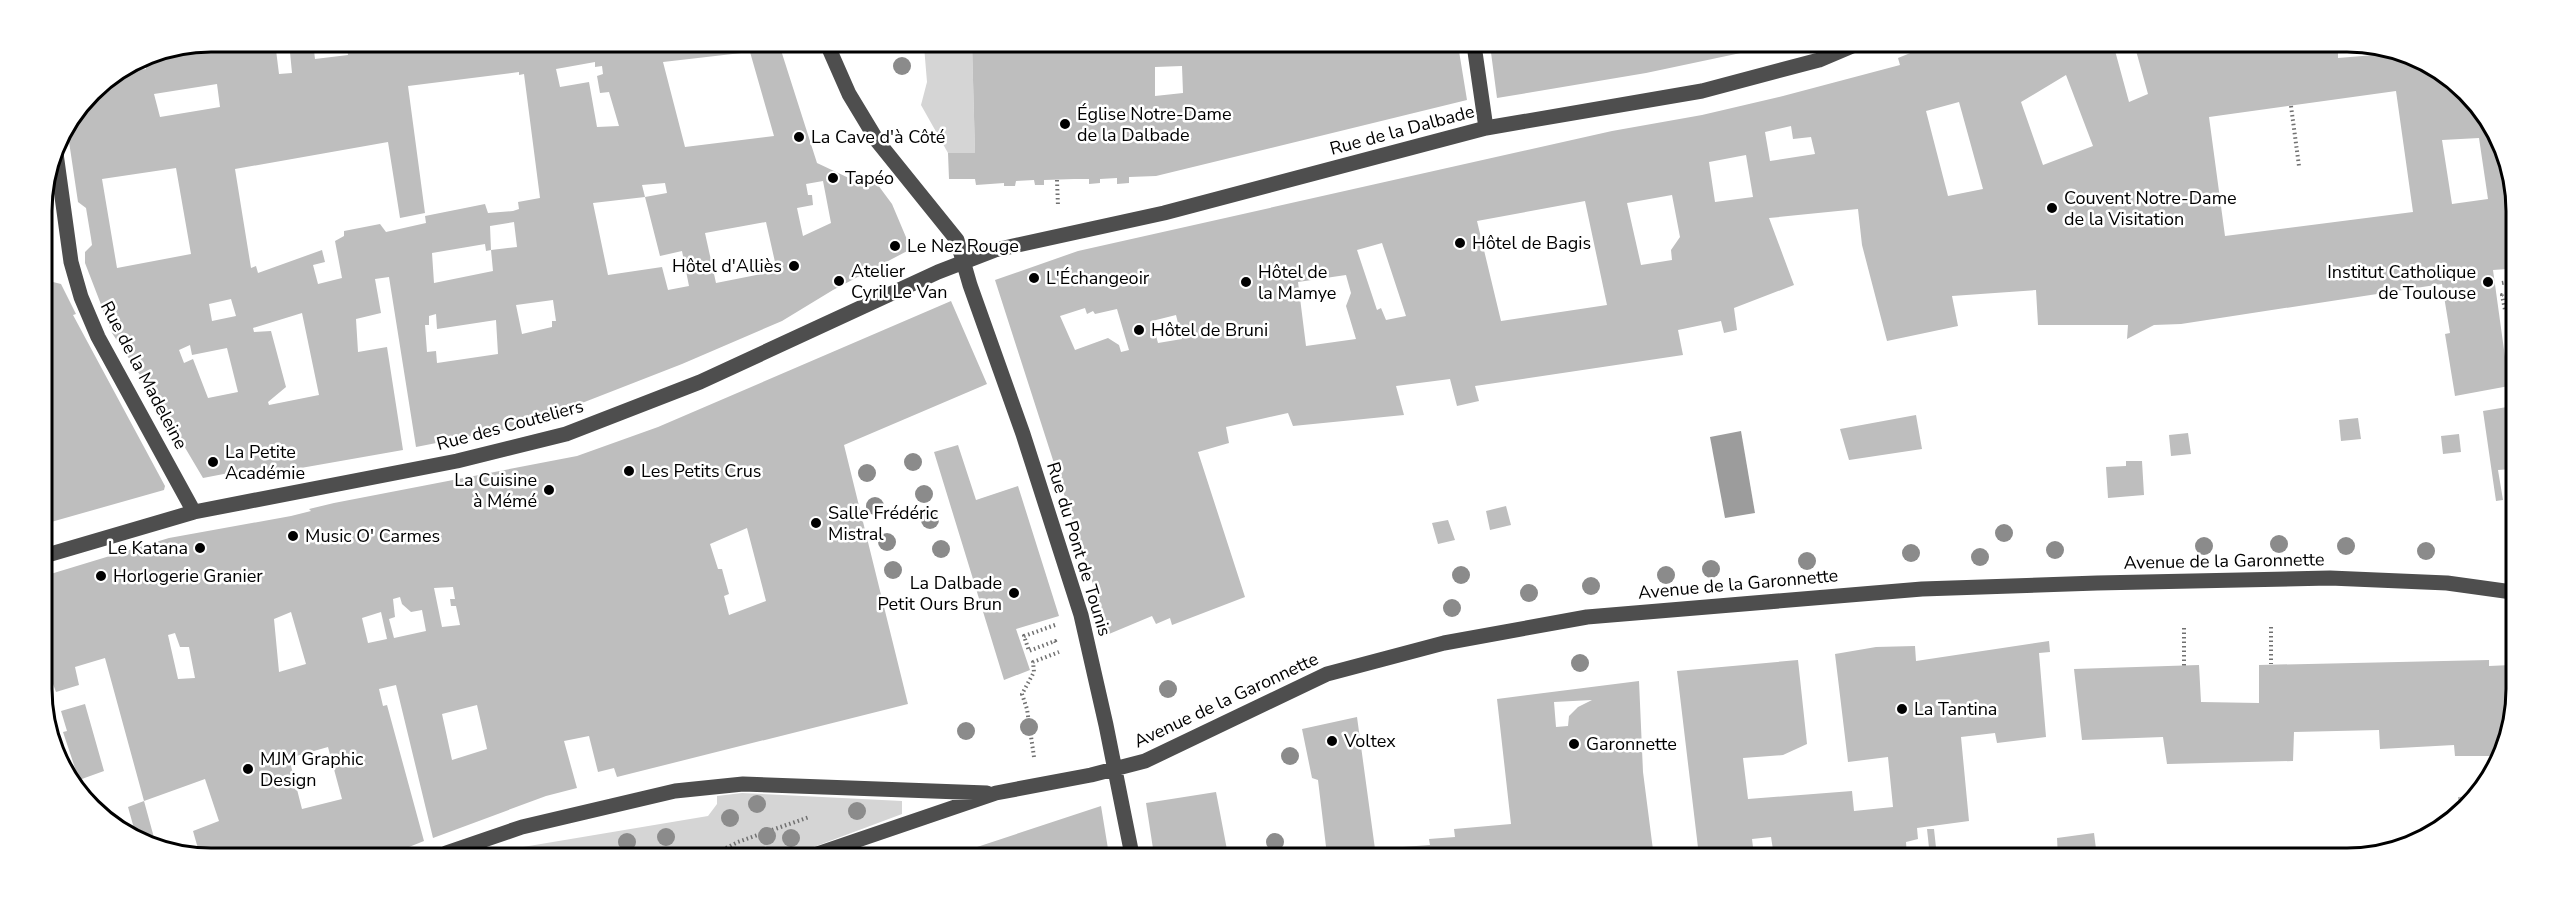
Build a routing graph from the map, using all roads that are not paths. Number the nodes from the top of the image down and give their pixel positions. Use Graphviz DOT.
graph roads {
  1 [pos="1475,52"];
  2 [pos="1837,52"];
  3 [pos="831,53"];
  4 [pos="1486,128"];
  5 [pos="58,170"];
  6 [pos="964,262"];
  7 [pos="194,512"];
  8 [pos="52,554"];
  9 [pos="2506,591"];
  10 [pos="996,793"];
  11 [pos="470,848"];
  12 [pos="835,848"];
  13 [pos="1131,848"];
  1 -- 4 [label="street"];
  2 -- 4 [label="street, Rue de la Dalbade"];
  3 -- 6 [label="street, Rue du Pont de Tounis"];
  4 -- 6 [label="street, Rue de la Dalbade"];
  5 -- 7 [label="street, Rue de la Madeleine"];
  6 -- 7 [label="street, Rue des Couteliers"];
  6 -- 13 [label="street, Rue du Pont de Tounis"];
  7 -- 8 [label="street, Rue des Couteliers"];
  9 -- 10 [label="street, Avenue de la Garonnette"];
  10 -- 11 [label="street, Avenue de la Garonnette"];
  10 -- 12 [label="street, Avenue de la Garonnette"];
}
